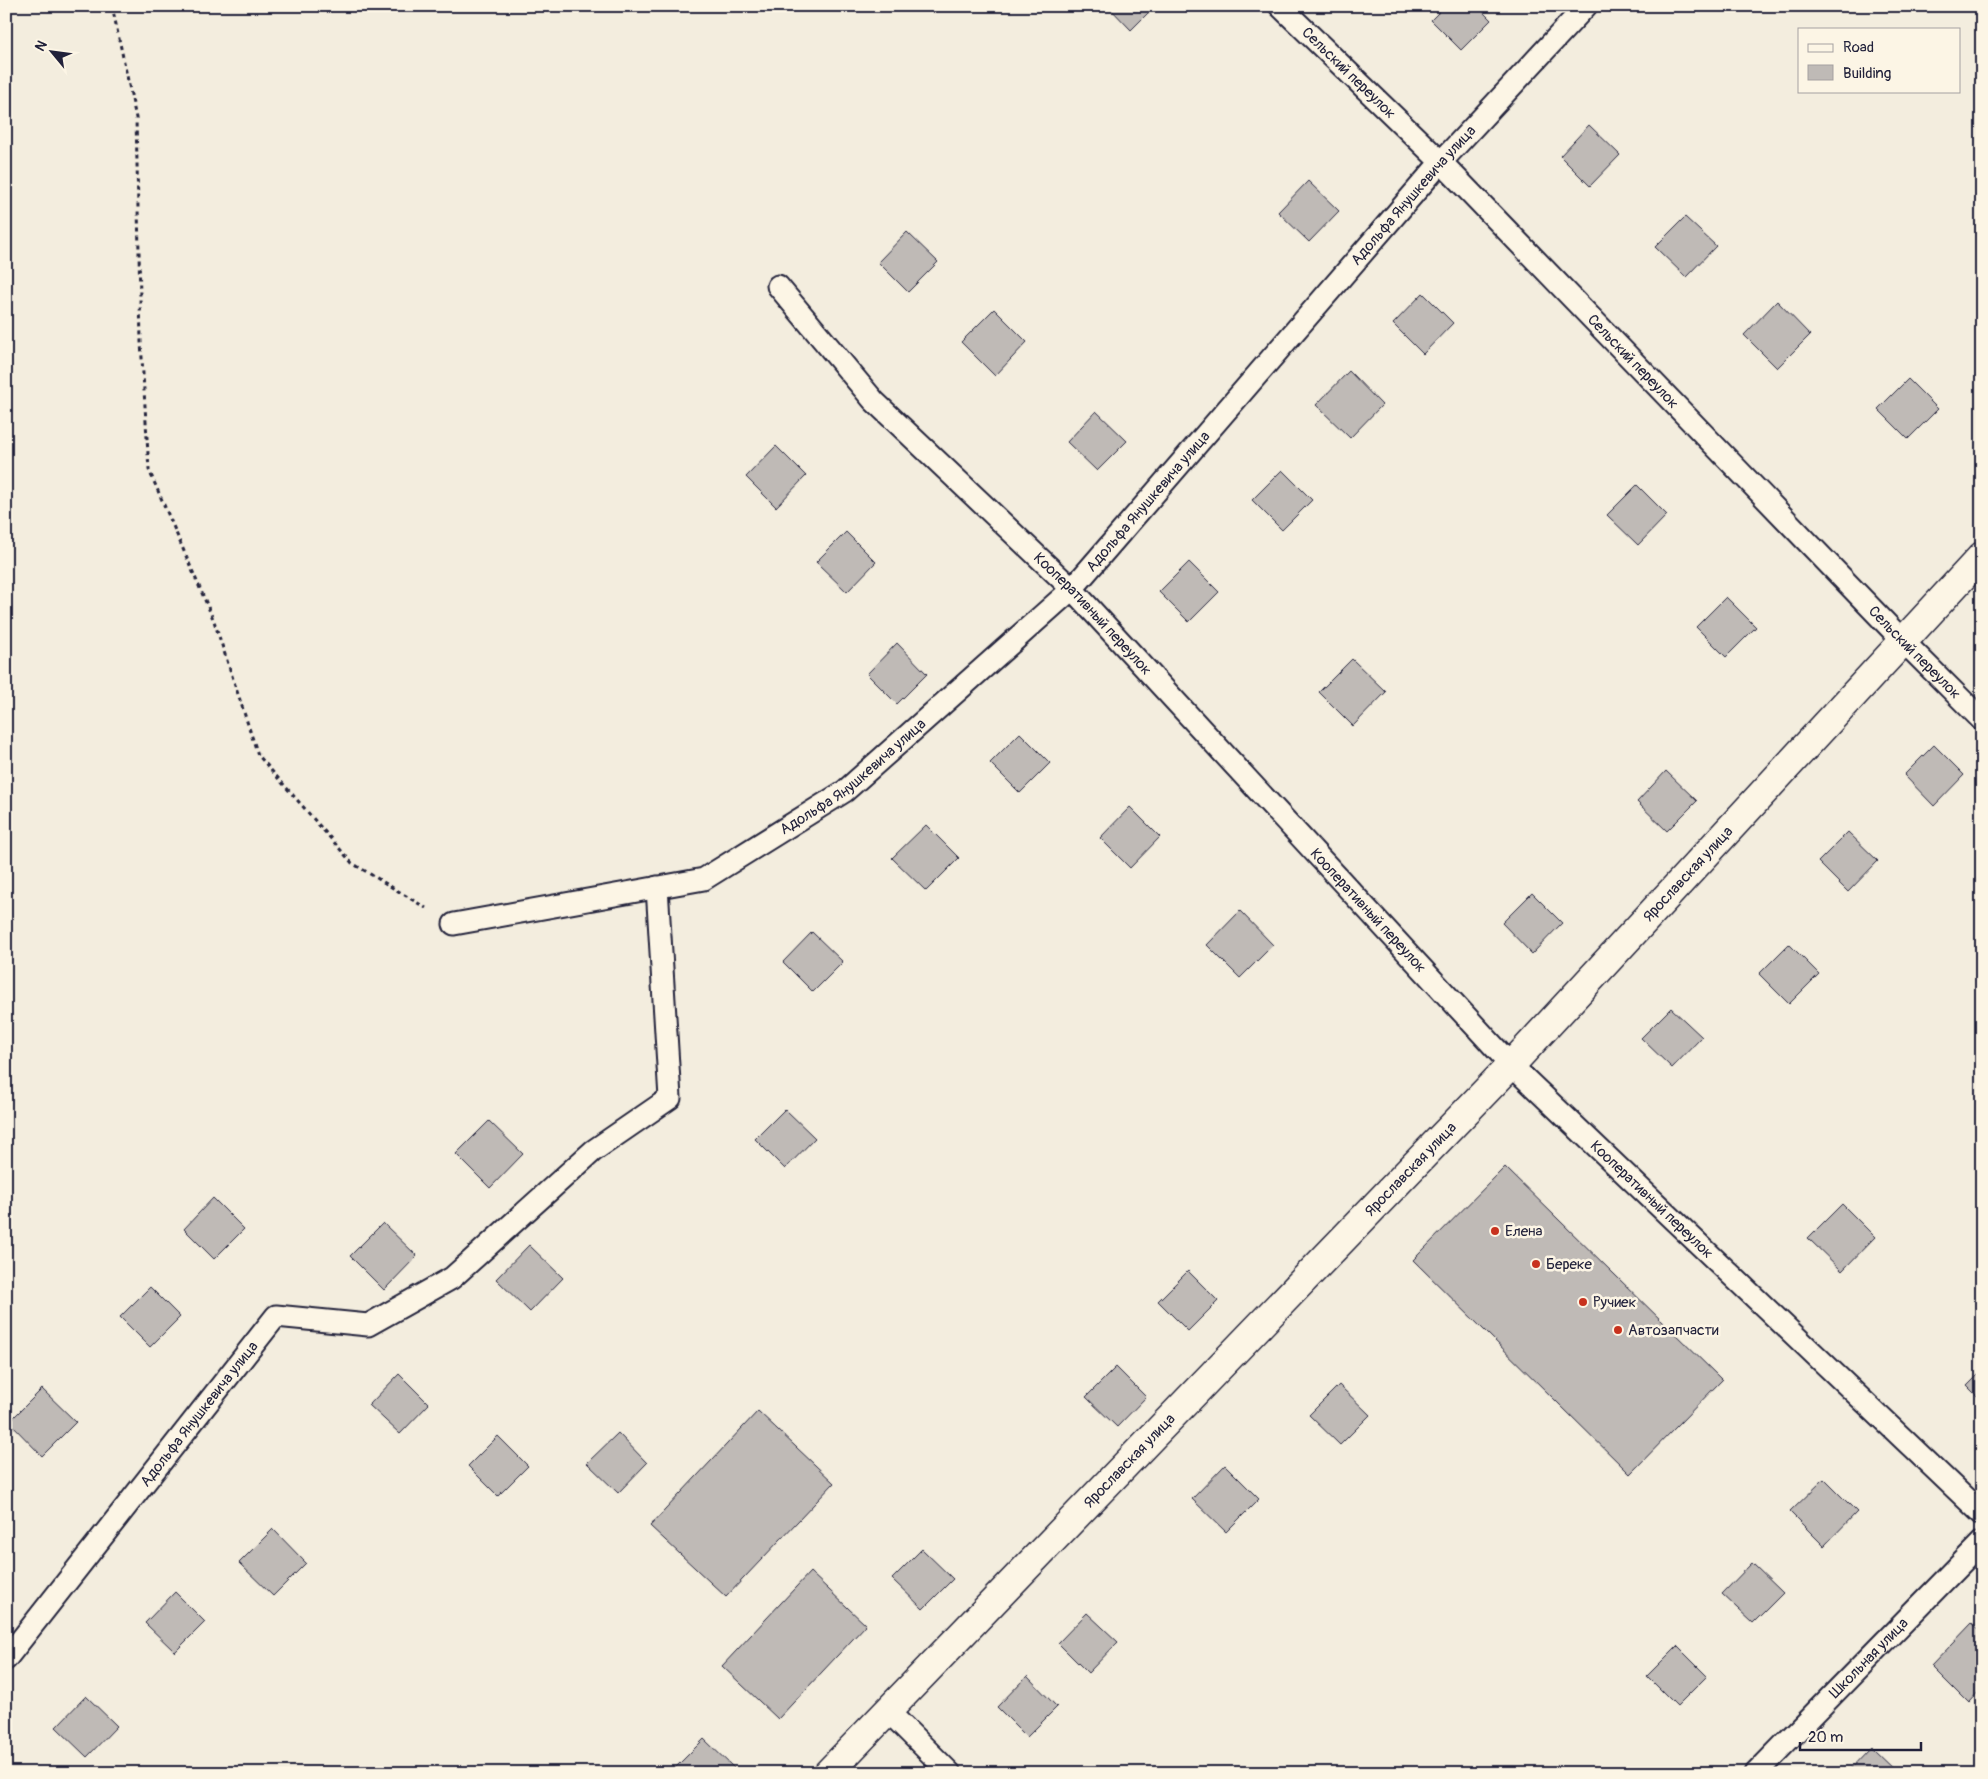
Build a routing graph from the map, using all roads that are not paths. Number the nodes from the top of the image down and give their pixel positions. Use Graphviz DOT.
graph roads {
  1 [pos="1280,6"];
  2 [pos="1586,6"];
  3 [pos="1441,162"];
  4 [pos="778,286"];
  5 [pos="1982,556"];
  6 [pos="1072,589"];
  7 [pos="1903,641"];
  8 [pos="1982,720"];
  9 [pos="658,888"];
  10 [pos="454,924"];
  11 [pos="1512,1065"];
  12 [pos="1982,1514"];
  13 [pos="1982,1542"];
  14 [pos="6,1659"];
  15 [pos="887,1710"];
  16 [pos="828,1773"];
  17 [pos="950,1773"];
  18 [pos="1756,1773"];
  1 -- 3 [label="lane, Сельский переулок"];
  2 -- 3 [label="lane, Адольфа Янушкевича улица"];
  3 -- 6 [label="lane, Адольфа Янушкевича улица"];
  3 -- 7 [label="lane, Сельский переулок"];
  4 -- 6 [label="lane, Кооперативный переулок"];
  5 -- 7 [label="main road, Ярославская улица"];
  6 -- 9 [label="lane, Адольфа Янушкевича улица"];
  6 -- 11 [label="lane, Кооперативный переулок"];
  7 -- 8 [label="lane, Сельский переулок"];
  7 -- 11 [label="main road, Ярославская улица"];
  9 -- 10 [label="lane, Адольфа Янушкевича улица"];
  9 -- 14 [label="lane, Адольфа Янушкевича улица"];
  11 -- 12 [label="lane, Кооперативный переулок"];
  11 -- 15 [label="main road, Ярославская улица"];
  13 -- 18 [label="lane, Школьная улица"];
  15 -- 16 [label="main road, Ярославская улица"];
  15 -- 17 [label="lane"];
}
